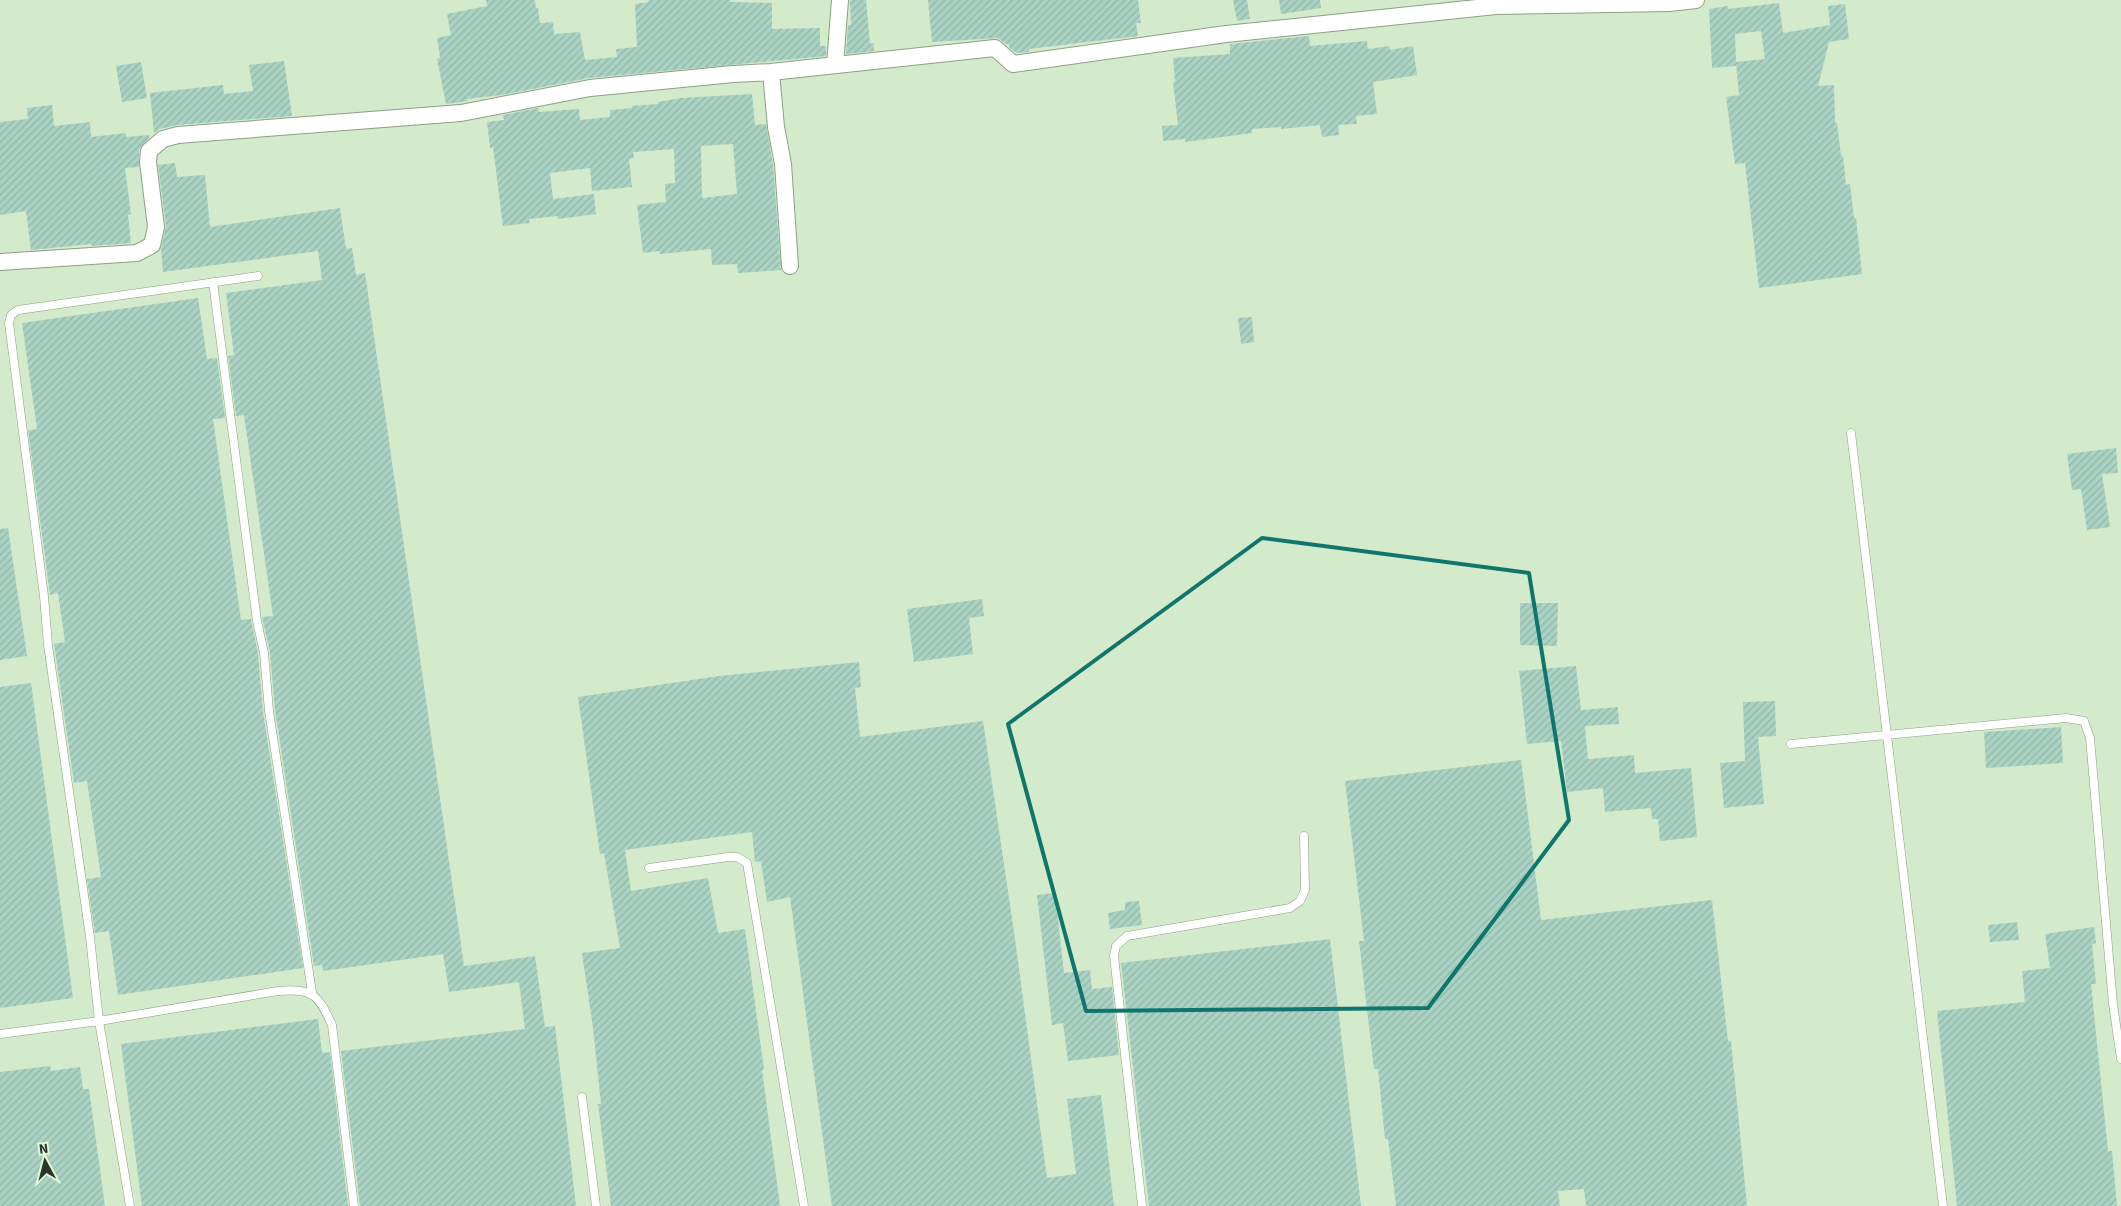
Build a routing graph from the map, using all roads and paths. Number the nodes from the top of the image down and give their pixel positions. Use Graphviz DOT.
graph roads {
  1 [pos="840,0"];
  2 [pos="1696,0"];
  3 [pos="835,65"];
  4 [pos="771,72"];
  5 [pos="0,262"];
  6 [pos="790,266"];
  7 [pos="258,276"];
  8 [pos="213,282"];
  9 [pos="1851,433"];
  10 [pos="1887,734"];
  11 [pos="1791,744"];
  12 [pos="1304,836"];
  13 [pos="649,868"];
  14 [pos="312,992"];
  15 [pos="100,1021"];
  16 [pos="0,1034"];
  17 [pos="2121,1059"];
  18 [pos="582,1097"];
  19 [pos="130,1206"];
  20 [pos="354,1206"];
  21 [pos="596,1206"];
  22 [pos="804,1206"];
  23 [pos="1142,1206"];
  24 [pos="1943,1206"];
  1 -- 3 [label="street"];
  2 -- 3 [label="street"];
  3 -- 4 [label="street"];
  4 -- 5 [label="street"];
  4 -- 6 [label="street"];
  7 -- 8 [label="lane"];
  8 -- 14 [label="lane"];
  8 -- 15 [label="lane"];
  9 -- 10 [label="lane"];
  10 -- 11 [label="lane"];
  10 -- 17 [label="lane"];
  10 -- 24 [label="lane"];
  12 -- 23 [label="lane"];
  13 -- 22 [label="lane"];
  14 -- 15 [label="lane"];
  14 -- 20 [label="lane"];
  15 -- 16 [label="lane"];
  15 -- 19 [label="lane"];
  18 -- 21 [label="lane"];
}
